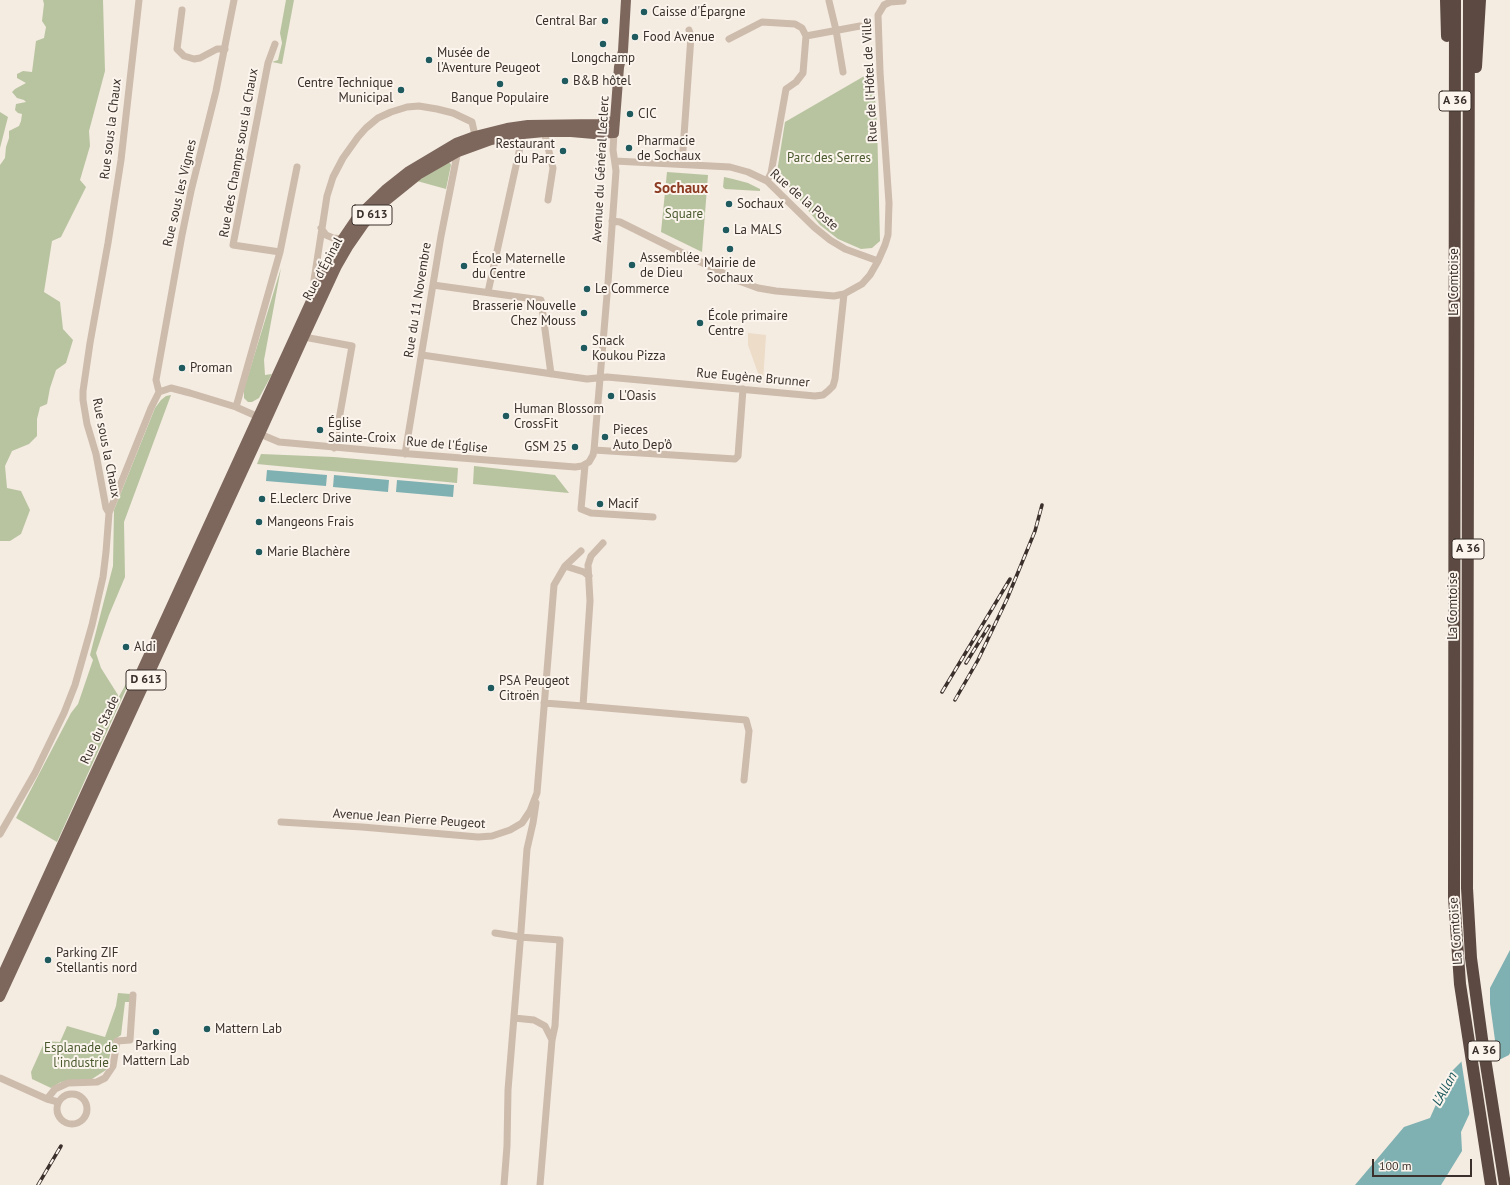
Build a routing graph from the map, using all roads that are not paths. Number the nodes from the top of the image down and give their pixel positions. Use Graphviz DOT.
graph roads {
  1 [pos="138,0"];
  2 [pos="234,0"];
  3 [pos="620,0"];
  4 [pos="626,0"];
  5 [pos="903,0"];
  6 [pos="1446,0"];
  7 [pos="1455,0"];
  8 [pos="1469,0"];
  9 [pos="1480,0"];
  10 [pos="829,1"];
  11 [pos="182,10"];
  12 [pos="860,26"];
  13 [pos="689,30"];
  14 [pos="836,30"];
  15 [pos="806,36"];
  16 [pos="730,39"];
  17 [pos="275,44"];
  18 [pos="225,49"];
  19 [pos="619,67"];
  20 [pos="843,72"];
  21 [pos="614,121"];
  22 [pos="543,128"];
  23 [pos="614,133"];
  24 [pos="523,134"];
  25 [pos="476,141"];
  26 [pos="457,147"];
  27 [pos="615,161"];
  28 [pos="682,164"];
  29 [pos="297,167"];
  30 [pos="1468,170"];
  31 [pos="767,181"];
  32 [pos="548,200"];
  33 [pos="1454,201"];
  34 [pos="612,221"];
  35 [pos="321,228"];
  36 [pos="343,239"];
  37 [pos="280,252"];
  38 [pos="878,261"];
  39 [pos="433,286"];
  40 [pos="316,290"];
  41 [pos="488,292"];
  42 [pos="844,294"];
  43 [pos="304,337"];
  44 [pos="422,355"];
  45 [pos="551,374"];
  46 [pos="599,378"];
  47 [pos="743,388"];
  48 [pos="159,392"];
  49 [pos="236,407"];
  50 [pos="258,418"];
  51 [pos="260,434"];
  52 [pos="248,440"];
  53 [pos="334,448"];
  54 [pos="594,450"];
  55 [pos="405,454"];
  56 [pos="585,465"];
  57 [pos="109,513"];
  58 [pos="653,517"];
  59 [pos="603,543"];
  60 [pos="581,551"];
  61 [pos="565,566"];
  62 [pos="589,576"];
  63 [pos="544,703"];
  64 [pos="583,706"];
  65 [pos="744,780"];
  66 [pos="537,793"];
  67 [pos="281,822"];
  68 [pos="0,834"];
  69 [pos="30,924"];
  70 [pos="495,932"];
  71 [pos="520,937"];
  72 [pos="0,980"];
  73 [pos="133,995"];
  74 [pos="0,997"];
  75 [pos="514,1018"];
  76 [pos="552,1040"];
  77 [pos="0,1078"];
  78 [pos="47,1099"];
  79 [pos="58,1102"];
  80 [pos="504,1185"];
  81 [pos="540,1185"];
  82 [pos="1490,1185"];
  83 [pos="1505,1185"];
  1 -- 57 [label="street, Rue sous la Chaux"];
  2 -- 18 [label="street, Rue sous les Vignes"];
  3 -- 19 [label="main road, Avenue du Général Leclerc"];
  4 -- 19 [label="main road, Avenue du Général Leclerc"];
  5 -- 38 [label="street, Rue de l'Hôtel de Ville"];
  6 -- 33 [label="highway"];
  7 -- 33 [label="highway, La Comtoise / A 36"];
  8 -- 30 [label="highway, La Comtoise / A 36"];
  9 -- 30 [label="highway"];
  10 -- 14 [label="street"];
  11 -- 18 [label="street"];
  12 -- 14 [label="street"];
  13 -- 28 [label="street"];
  14 -- 15 [label="street"];
  14 -- 20 [label="street"];
  15 -- 16 [label="street"];
  15 -- 31 [label="street"];
  17 -- 37 [label="street, Rue des Champs sous la Chaux"];
  18 -- 48 [label="street, Rue sous les Vignes"];
  19 -- 21 [label="main road, Avenue du Général Leclerc"];
  21 -- 22 [label="main road, Rue d'Épinal / D 613"];
  21 -- 23 [label="main road, Avenue du Général Leclerc"];
  22 -- 23 [label="main road, Rue d'Épinal / D 613"];
  22 -- 24 [label="main road, Rue d'Épinal / D 613"];
  22 -- 25 [label="main road, Rue d'Épinal / D 613"];
  22 -- 32 [label="street"];
  23 -- 27 [label="street, Avenue du Général Leclerc"];
  24 -- 25 [label="main road, Rue d'Épinal / D 613"];
  24 -- 41 [label="street"];
  25 -- 26 [label="main road, Rue d'Épinal / D 613"];
  25 -- 35 [label="street"];
  26 -- 36 [label="main road, Rue d'Épinal / D 613"];
  26 -- 39 [label="street, Rue du 11 Novembre"];
  26 -- 43 [label="main road, Rue d'Épinal / D 613"];
  27 -- 28 [label="street, Rue de la Poste"];
  27 -- 34 [label="street, Avenue du Général Leclerc"];
  28 -- 31 [label="street, Rue de la Poste"];
  29 -- 37 [label="street"];
  30 -- 83 [label="highway, La Comtoise / A 36"];
  31 -- 38 [label="street, Rue de la Poste"];
  33 -- 82 [label="highway, La Comtoise / A 36"];
  34 -- 42 [label="street, Rue de l'Hôtel de Ville"];
  34 -- 46 [label="street, Avenue du Général Leclerc"];
  35 -- 36 [label="street"];
  35 -- 40 [label="street"];
  36 -- 40 [label="main road, Rue d'Épinal / D 613"];
  37 -- 49 [label="street"];
  38 -- 42 [label="street, Rue de l'Hôtel de Ville"];
  39 -- 41 [label="street"];
  39 -- 44 [label="street, Rue du 11 Novembre"];
  40 -- 50 [label="main road, Rue d'Épinal / D 613"];
  41 -- 45 [label="street"];
  42 -- 47 [label="street, Rue Eugène Brunner"];
  43 -- 51 [label="main road, Rue d'Épinal / D 613"];
  43 -- 53 [label="street"];
  44 -- 45 [label="street, Rue Eugène Brunner"];
  44 -- 55 [label="street, Rue du 11 Novembre"];
  45 -- 46 [label="street, Rue Eugène Brunner"];
  46 -- 47 [label="street, Rue Eugène Brunner"];
  46 -- 54 [label="street, Avenue du Général Leclerc"];
  47 -- 54 [label="street"];
  48 -- 49 [label="street"];
  48 -- 57 [label="street"];
  49 -- 50 [label="street"];
  50 -- 51 [label="street"];
  50 -- 52 [label="main road, Rue du Stade / D 613"];
  51 -- 52 [label="street"];
  51 -- 53 [label="street, Rue de l'Église"];
  51 -- 69 [label="main road, Rue du Stade / D 613"];
  52 -- 69 [label="main road, Rue du Stade / D 613"];
  53 -- 55 [label="street, Rue de l'Église"];
  54 -- 56 [label="street, Avenue du Général Leclerc"];
  55 -- 56 [label="street, Rue de l'Église"];
  56 -- 58 [label="street, Avenue du Général Leclerc"];
  57 -- 68 [label="street, Rue sous la Chaux"];
  59 -- 62 [label="street"];
  60 -- 61 [label="street, Avenue Jean Pierre Peugeot"];
  61 -- 62 [label="street"];
  61 -- 63 [label="street, Avenue Jean Pierre Peugeot"];
  62 -- 64 [label="street"];
  63 -- 64 [label="street"];
  63 -- 66 [label="street, Avenue Jean Pierre Peugeot"];
  64 -- 65 [label="street"];
  66 -- 67 [label="street, Avenue Jean Pierre Peugeot"];
  66 -- 71 [label="street, Avenue Jean Pierre Peugeot"];
  69 -- 72 [label="main road, D 613"];
  69 -- 74 [label="main road, D 613"];
  70 -- 71 [label="street"];
  71 -- 75 [label="street, Avenue Jean Pierre Peugeot"];
  71 -- 76 [label="street"];
  73 -- 78 [label="street"];
  75 -- 76 [label="street"];
  75 -- 80 [label="street, Avenue Jean Pierre Peugeot"];
  76 -- 81 [label="street"];
  77 -- 78 [label="street"];
  78 -- 79 [label="street"];
  79 -- 79 [label="street"];
}
